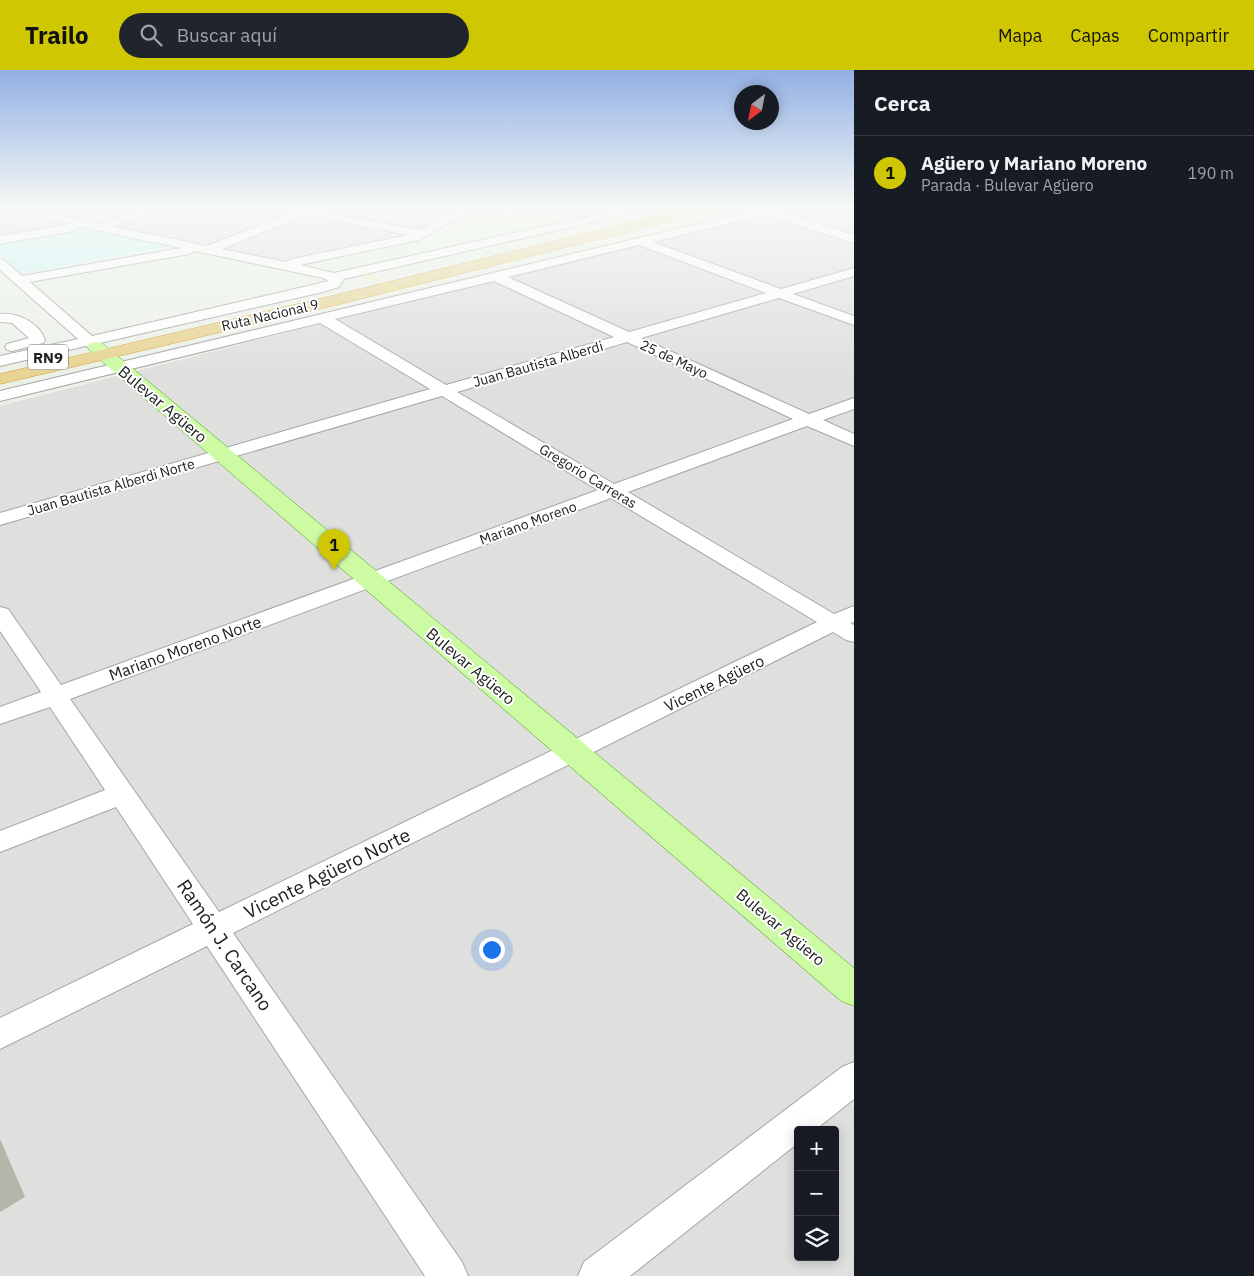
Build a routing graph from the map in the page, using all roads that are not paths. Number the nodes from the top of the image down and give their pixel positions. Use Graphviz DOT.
graph roads {
  1 [pos="126,262"];
  2 [pos="269,262"];
  3 [pos="295,262"];
  4 [pos="411,262"];
  5 [pos="433,262"];
  6 [pos="466,262"];
  7 [pos="488,262"];
  8 [pos="551,262"];
  9 [pos="696,262"];
  10 [pos="0,263"];
  11 [pos="282,265"];
  12 [pos="854,272"];
  13 [pos="494,276"];
  14 [pos="21,280"];
  15 [pos="336,280"];
  16 [pos="780,294"];
  17 [pos="41,300"];
  18 [pos="0,308"];
  19 [pos="0,318"];
  20 [pos="322,318"];
  21 [pos="854,321"];
  22 [pos="628,338"];
  23 [pos="3,345"];
  24 [pos="102,352"];
  25 [pos="0,361"];
  26 [pos="0,368"];
  27 [pos="0,379"];
  28 [pos="444,391"];
  29 [pos="0,396"];
  30 [pos="854,403"];
  31 [pos="807,420"];
  32 [pos="854,441"];
  33 [pos="222,455"];
  34 [pos="613,491"];
  35 [pos="0,519"];
  36 [pos="370,580"];
  37 [pos="0,614"];
  38 [pos="847,624"];
  39 [pos="56,696"];
  40 [pos="0,716"];
  41 [pos="573,752"];
  42 [pos="122,794"];
  43 [pos="0,842"];
  44 [pos="214,929"];
  45 [pos="854,990"];
  46 [pos="0,1034"];
  47 [pos="854,1078"];
  48 [pos="448,1276"];
  49 [pos="598,1276"];
  1 -- 14 [label="street"];
  2 -- 11 [label="street"];
  3 -- 11 [label="street"];
  4 -- 15 [label="street"];
  5 -- 15 [label="highway"];
  6 -- 24 [label="highway, Ruta Nacional 9 / RN9"];
  7 -- 24 [label="highway, Ruta Nacional 9 / RN9"];
  8 -- 13 [label="street"];
  9 -- 16 [label="street"];
  10 -- 14 [label="street"];
  11 -- 15 [label="street"];
  12 -- 16 [label="street, Juan Bautista Alberdi"];
  13 -- 20 [label="street"];
  13 -- 22 [label="street, 25 de Mayo"];
  14 -- 17 [label="street"];
  15 -- 24 [label="street"];
  16 -- 21 [label="street"];
  16 -- 22 [label="street, Juan Bautista Alberdi"];
  17 -- 18 [label="street"];
  17 -- 24 [label="street"];
  19 -- 23 [label="street"];
  20 -- 24 [label="street"];
  20 -- 28 [label="street, Gregorio Carreras"];
  22 -- 28 [label="street, Juan Bautista Alberdi"];
  22 -- 31 [label="street, 25 de Mayo"];
  24 -- 25 [label="street"];
  24 -- 26 [label="highway, Ruta Nacional 9 / RN9"];
  24 -- 27 [label="highway, Ruta Nacional 9 / RN9"];
  24 -- 29 [label="street"];
  24 -- 33 [label="main road, Bulevar Agüero"];
  28 -- 33 [label="street, Juan Bautista Alberdi"];
  28 -- 34 [label="street, Gregorio Carreras"];
  30 -- 31 [label="street, Mariano Moreno"];
  31 -- 32 [label="street, 25 de Mayo"];
  31 -- 34 [label="street, Mariano Moreno"];
  33 -- 35 [label="street, Juan Bautista Alberdi Norte"];
  33 -- 36 [label="main road, Bulevar Agüero"];
  34 -- 36 [label="street, Mariano Moreno"];
  34 -- 38 [label="street, Gregorio Carreras"];
  36 -- 39 [label="street, Mariano Moreno Norte"];
  36 -- 41 [label="main road, Bulevar Agüero"];
  37 -- 39 [label="street, Ramón J. Carcano"];
  38 -- 41 [label="street, Vicente Agüero"];
  39 -- 40 [label="street, Mariano Moreno Norte"];
  39 -- 42 [label="street, Ramón J. Carcano"];
  41 -- 44 [label="street, Vicente Agüero Norte"];
  41 -- 45 [label="main road, Bulevar Agüero"];
  42 -- 43 [label="street"];
  42 -- 44 [label="street, Ramón J. Carcano"];
  44 -- 46 [label="street, Vicente Agüero Norte"];
  44 -- 48 [label="street, Ramón J. Carcano"];
  47 -- 49 [label="street"];
}
